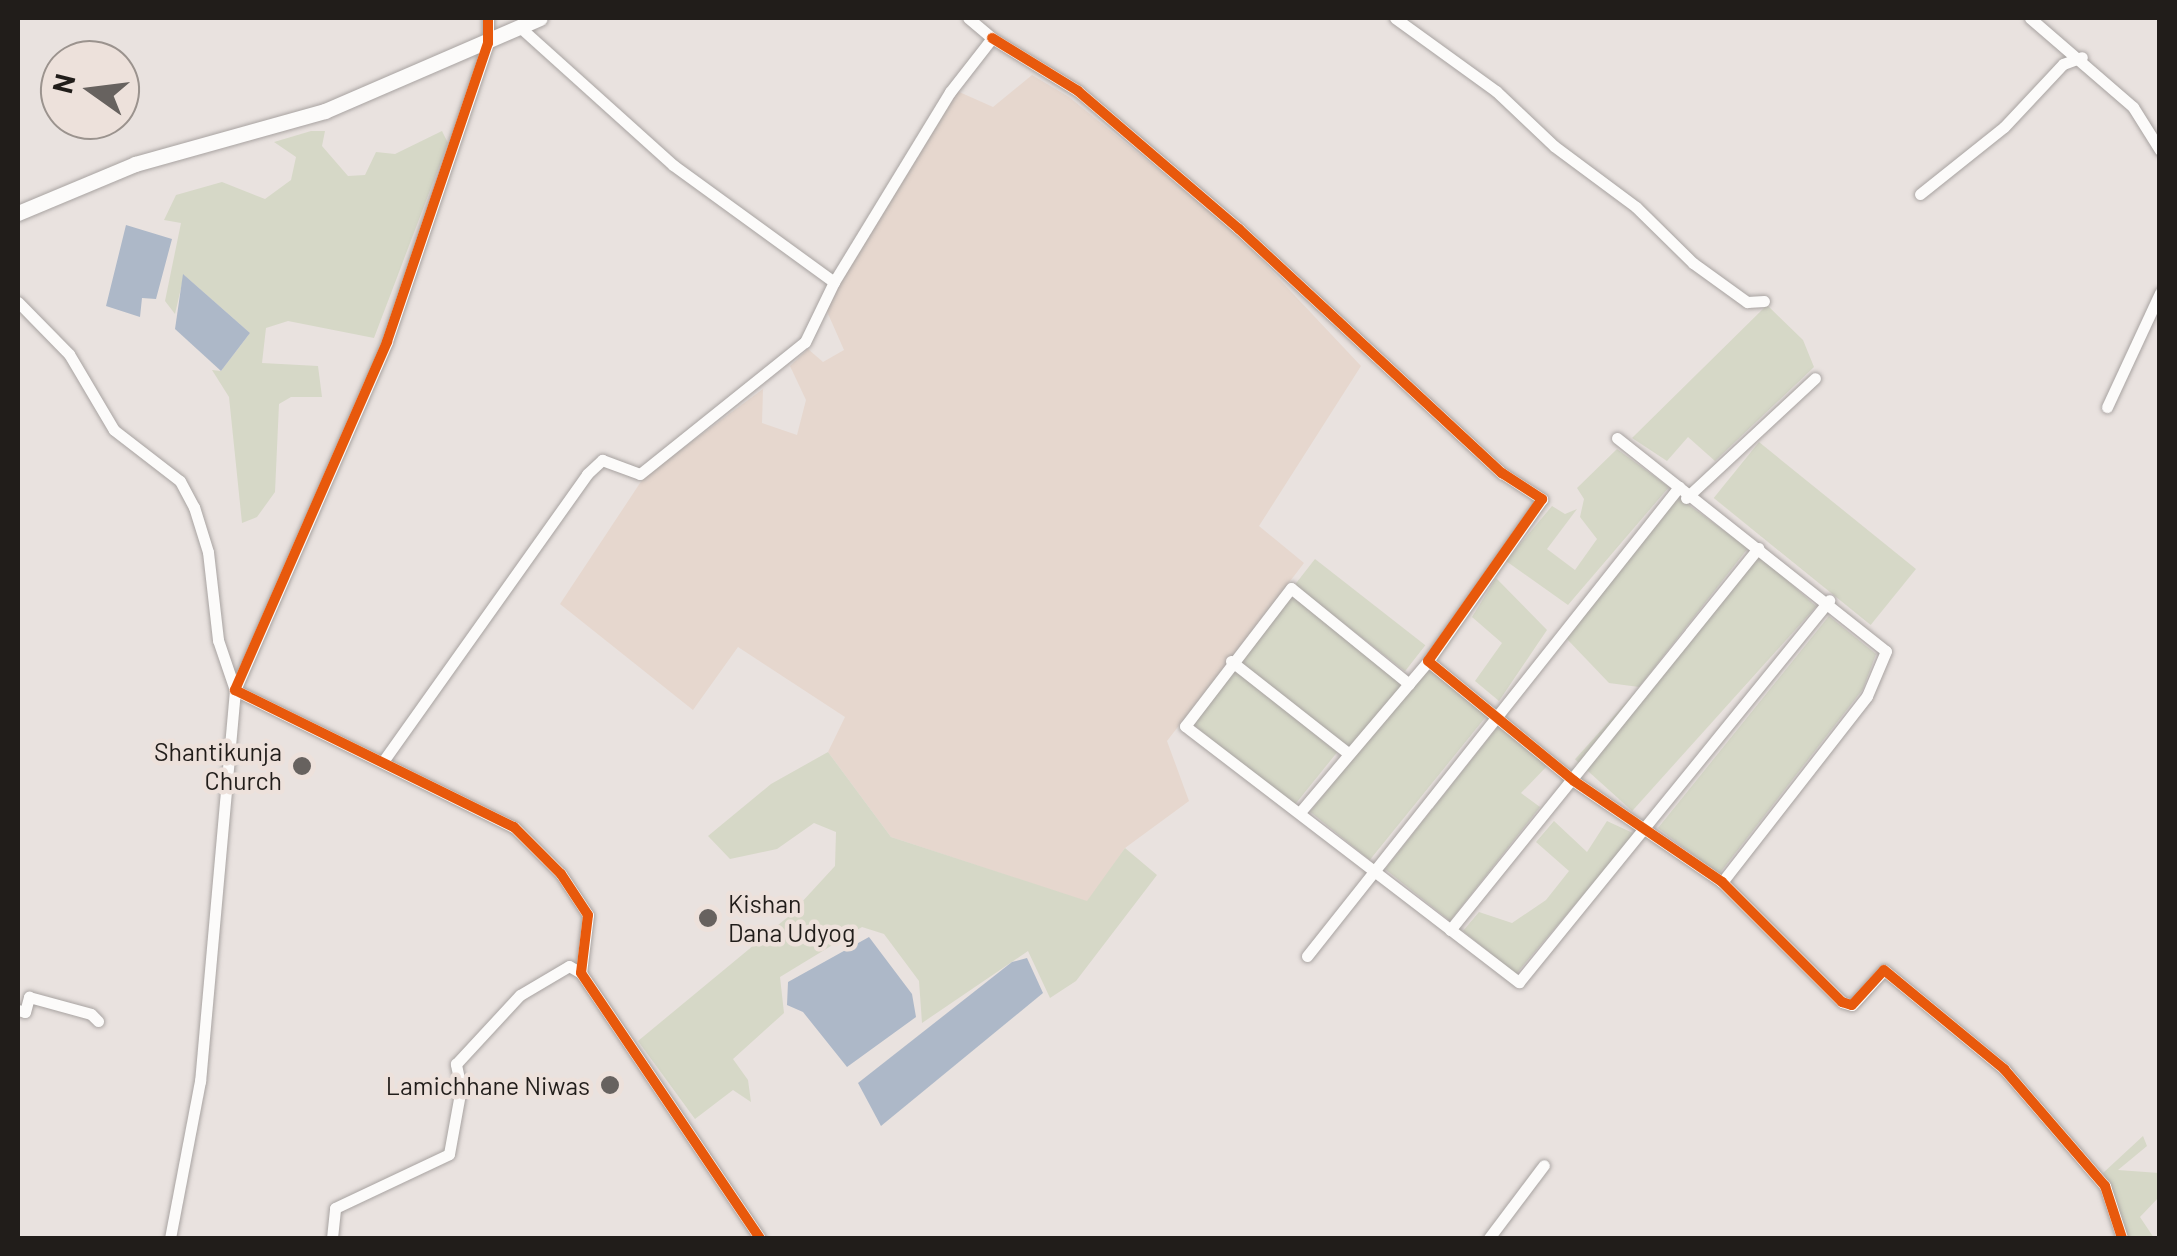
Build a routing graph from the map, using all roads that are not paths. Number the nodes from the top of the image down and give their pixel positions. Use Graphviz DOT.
graph roads {
  1 [pos="488,18"];
  2 [pos="540,18"];
  3 [pos="968,18"];
  4 [pos="1395,18"];
  5 [pos="2030,18"];
  6 [pos="522,29"];
  7 [pos="992,38"];
  8 [pos="488,43"];
  9 [pos="2082,57"];
  10 [pos="2160,122"];
  11 [pos="2152,134"];
  12 [pos="2160,150"];
  13 [pos="1920,194"];
  14 [pos="18,213"];
  15 [pos="834,282"];
  16 [pos="2160,292"];
  17 [pos="18,302"];
  18 [pos="1764,302"];
  19 [pos="1814,378"];
  20 [pos="2107,407"];
  21 [pos="1617,438"];
  22 [pos="1683,492"];
  23 [pos="1758,548"];
  24 [pos="1829,600"];
  25 [pos="1232,661"];
  26 [pos="1428,661"];
  27 [pos="1409,684"];
  28 [pos="235,690"];
  29 [pos="1499,720"];
  30 [pos="1348,753"];
  31 [pos="384,760"];
  32 [pos="1574,781"];
  33 [pos="1301,811"];
  34 [pos="1648,829"];
  35 [pos="1374,868"];
  36 [pos="1722,882"];
  37 [pos="1450,930"];
  38 [pos="1307,956"];
  39 [pos="580,973"];
  40 [pos="18,1010"];
  41 [pos="98,1021"];
  42 [pos="1544,1165"];
  43 [pos="170,1238"];
  44 [pos="332,1238"];
  45 [pos="760,1238"];
  46 [pos="1489,1238"];
  47 [pos="2122,1238"];
  1 -- 8 [label="street"];
  2 -- 6 [label="street"];
  3 -- 7 [label="street"];
  4 -- 18 [label="street"];
  5 -- 9 [label="street"];
  6 -- 8 [label="street"];
  6 -- 15 [label="street"];
  7 -- 15 [label="street"];
  7 -- 26 [label="street"];
  8 -- 14 [label="street"];
  8 -- 28 [label="street"];
  9 -- 11 [label="street"];
  9 -- 13 [label="street"];
  10 -- 11 [label="street"];
  11 -- 12 [label="street"];
  15 -- 31 [label="street"];
  16 -- 20 [label="street"];
  17 -- 28 [label="street"];
  19 -- 22 [label="street"];
  21 -- 22 [label="street"];
  22 -- 23 [label="street"];
  22 -- 29 [label="street"];
  23 -- 24 [label="street"];
  23 -- 32 [label="street"];
  24 -- 34 [label="street"];
  24 -- 36 [label="street"];
  25 -- 27 [label="street"];
  25 -- 30 [label="street"];
  25 -- 33 [label="street"];
  26 -- 27 [label="street"];
  26 -- 29 [label="street"];
  27 -- 30 [label="street"];
  28 -- 31 [label="street"];
  28 -- 43 [label="street"];
  29 -- 32 [label="street"];
  29 -- 35 [label="street"];
  30 -- 33 [label="street"];
  31 -- 39 [label="street"];
  32 -- 34 [label="street"];
  32 -- 37 [label="street"];
  33 -- 35 [label="street"];
  34 -- 36 [label="street"];
  34 -- 37 [label="street"];
  35 -- 37 [label="street"];
  35 -- 38 [label="street"];
  36 -- 47 [label="street"];
  39 -- 44 [label="street"];
  39 -- 45 [label="street"];
  40 -- 41 [label="street"];
  42 -- 46 [label="street"];
}
